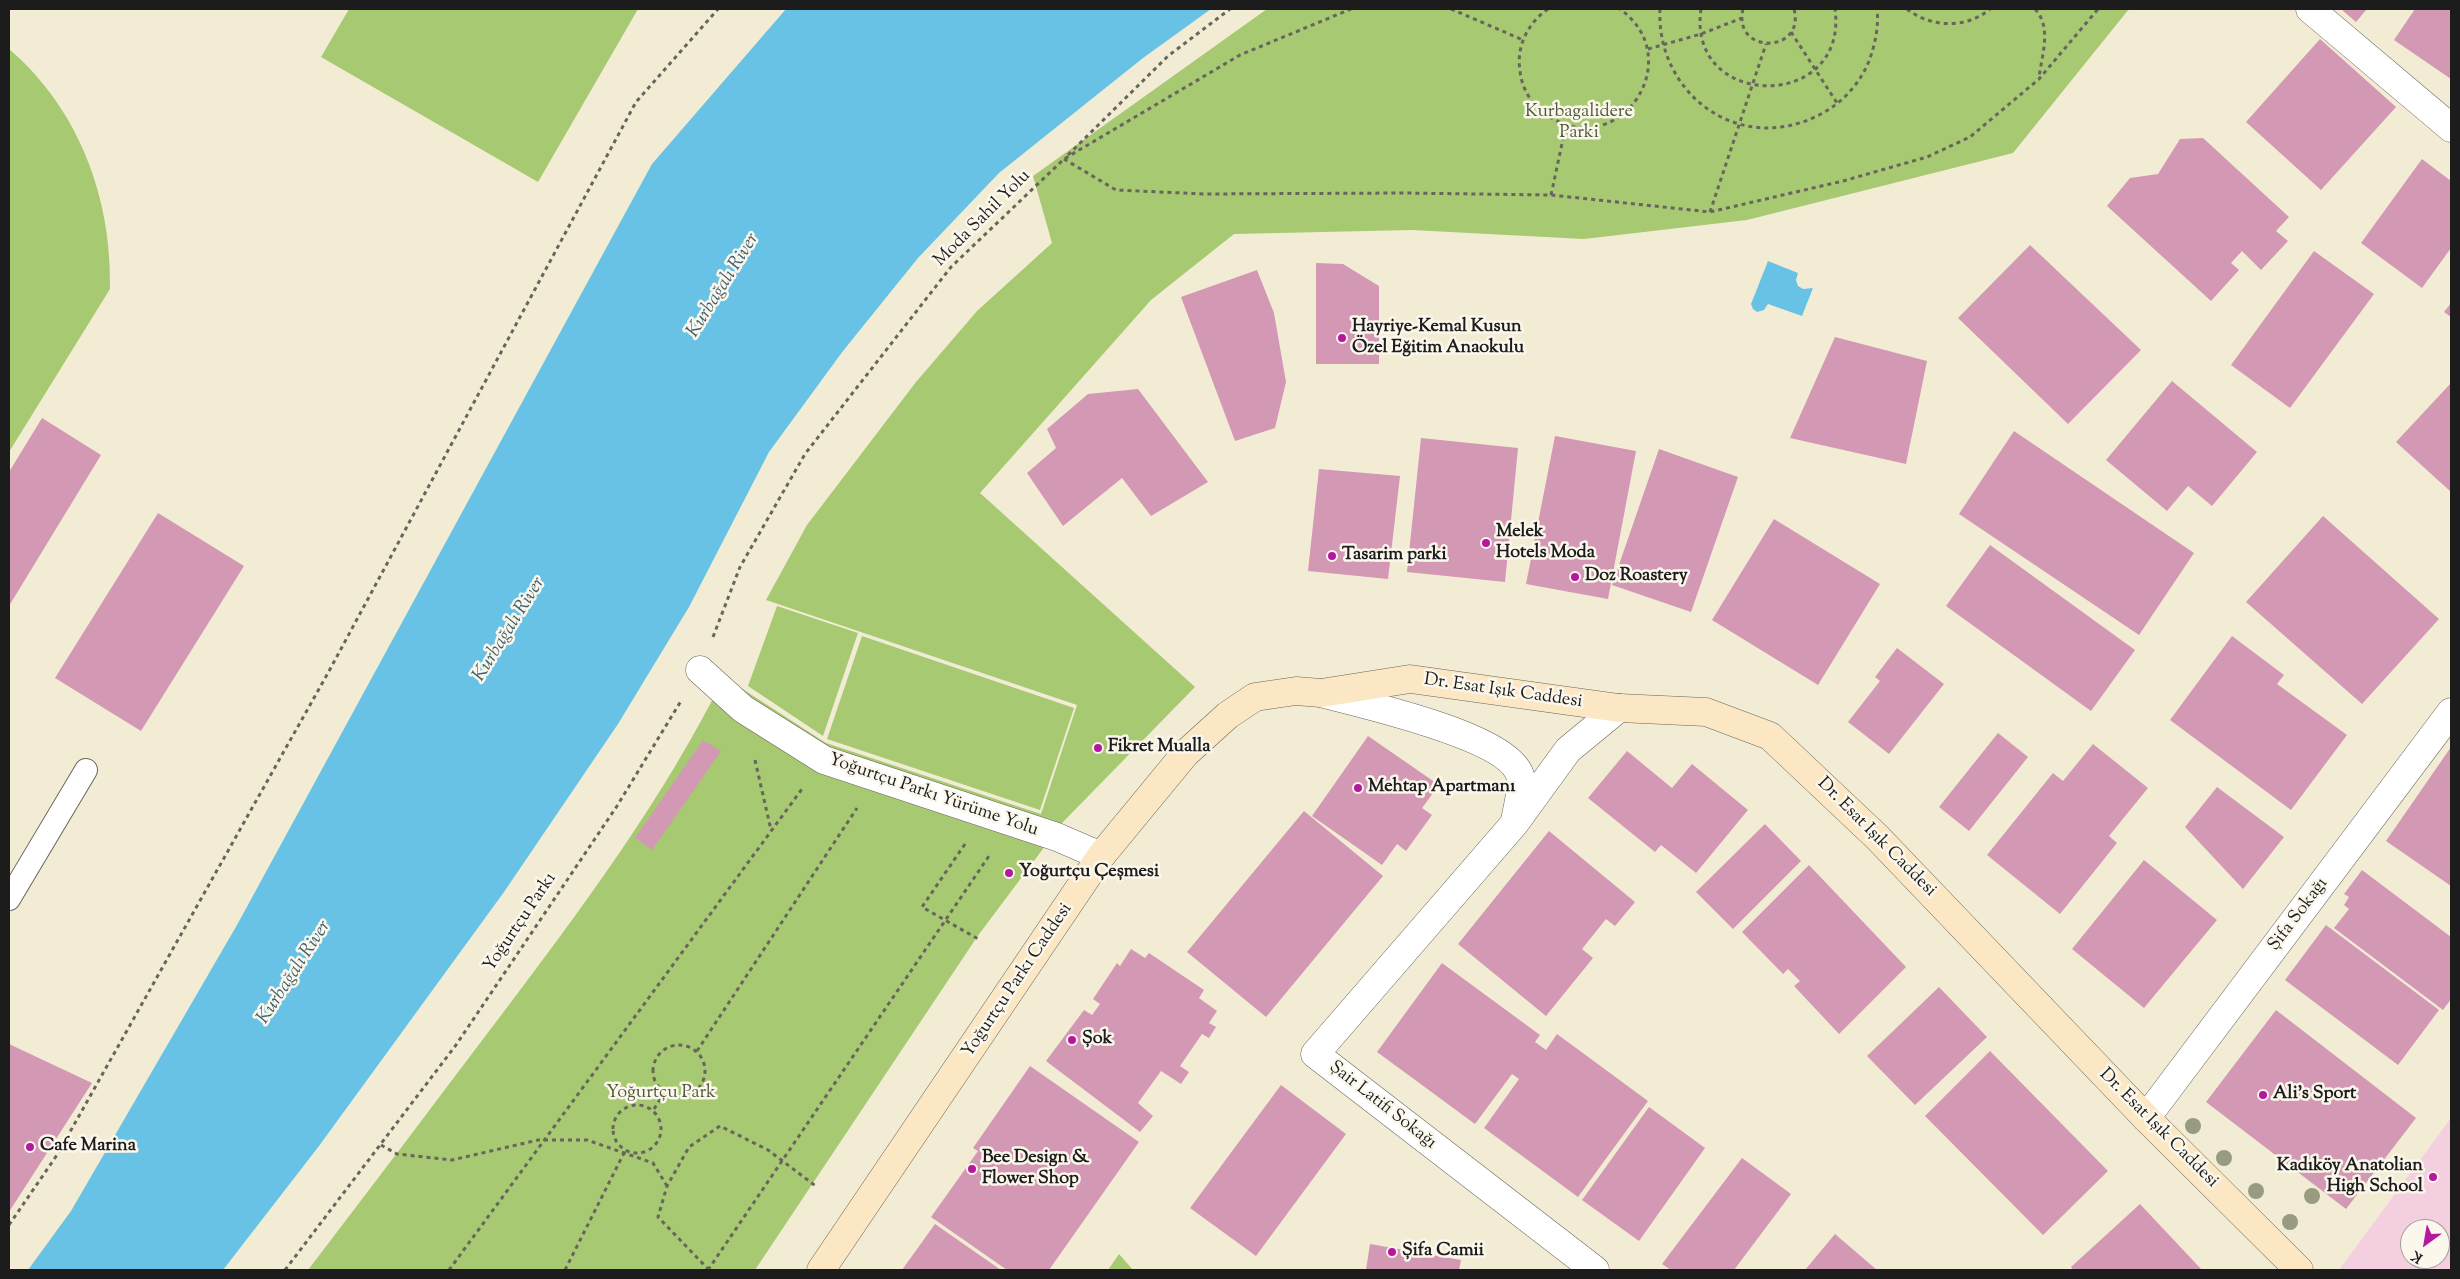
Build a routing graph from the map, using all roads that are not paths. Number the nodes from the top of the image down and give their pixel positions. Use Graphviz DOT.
graph roads {
  1 [pos="2310,9"];
  2 [pos="2451,128"];
  3 [pos="700,670"];
  4 [pos="1321,693"];
  5 [pos="1619,708"];
  6 [pos="2451,712"];
  7 [pos="86,770"];
  8 [pos="1515,823"];
  9 [pos="1101,856"];
  10 [pos="9,899"];
  11 [pos="2146,1118"];
  12 [pos="821,1270"];
  13 [pos="1595,1270"];
  14 [pos="2299,1270"];
  1 -- 2 [label="street"];
  3 -- 9 [label="street, Yoğurtçu Parkı Yürüme Yolu"];
  4 -- 5 [label="street, Dr. Esat Işık Caddesi"];
  4 -- 8 [label="street"];
  4 -- 9 [label="street, Yoğurtçu Parkı Caddesi"];
  5 -- 8 [label="street, Şair Latifi Sokağı"];
  5 -- 11 [label="street, Dr. Esat Işık Caddesi"];
  6 -- 11 [label="street, Şifa Sokağı"];
  7 -- 10 [label="lane"];
  8 -- 13 [label="street, Şair Latifi Sokağı"];
  9 -- 12 [label="street, Yoğurtçu Parkı Caddesi"];
  11 -- 14 [label="street, Dr. Esat Işık Caddesi"];
}
